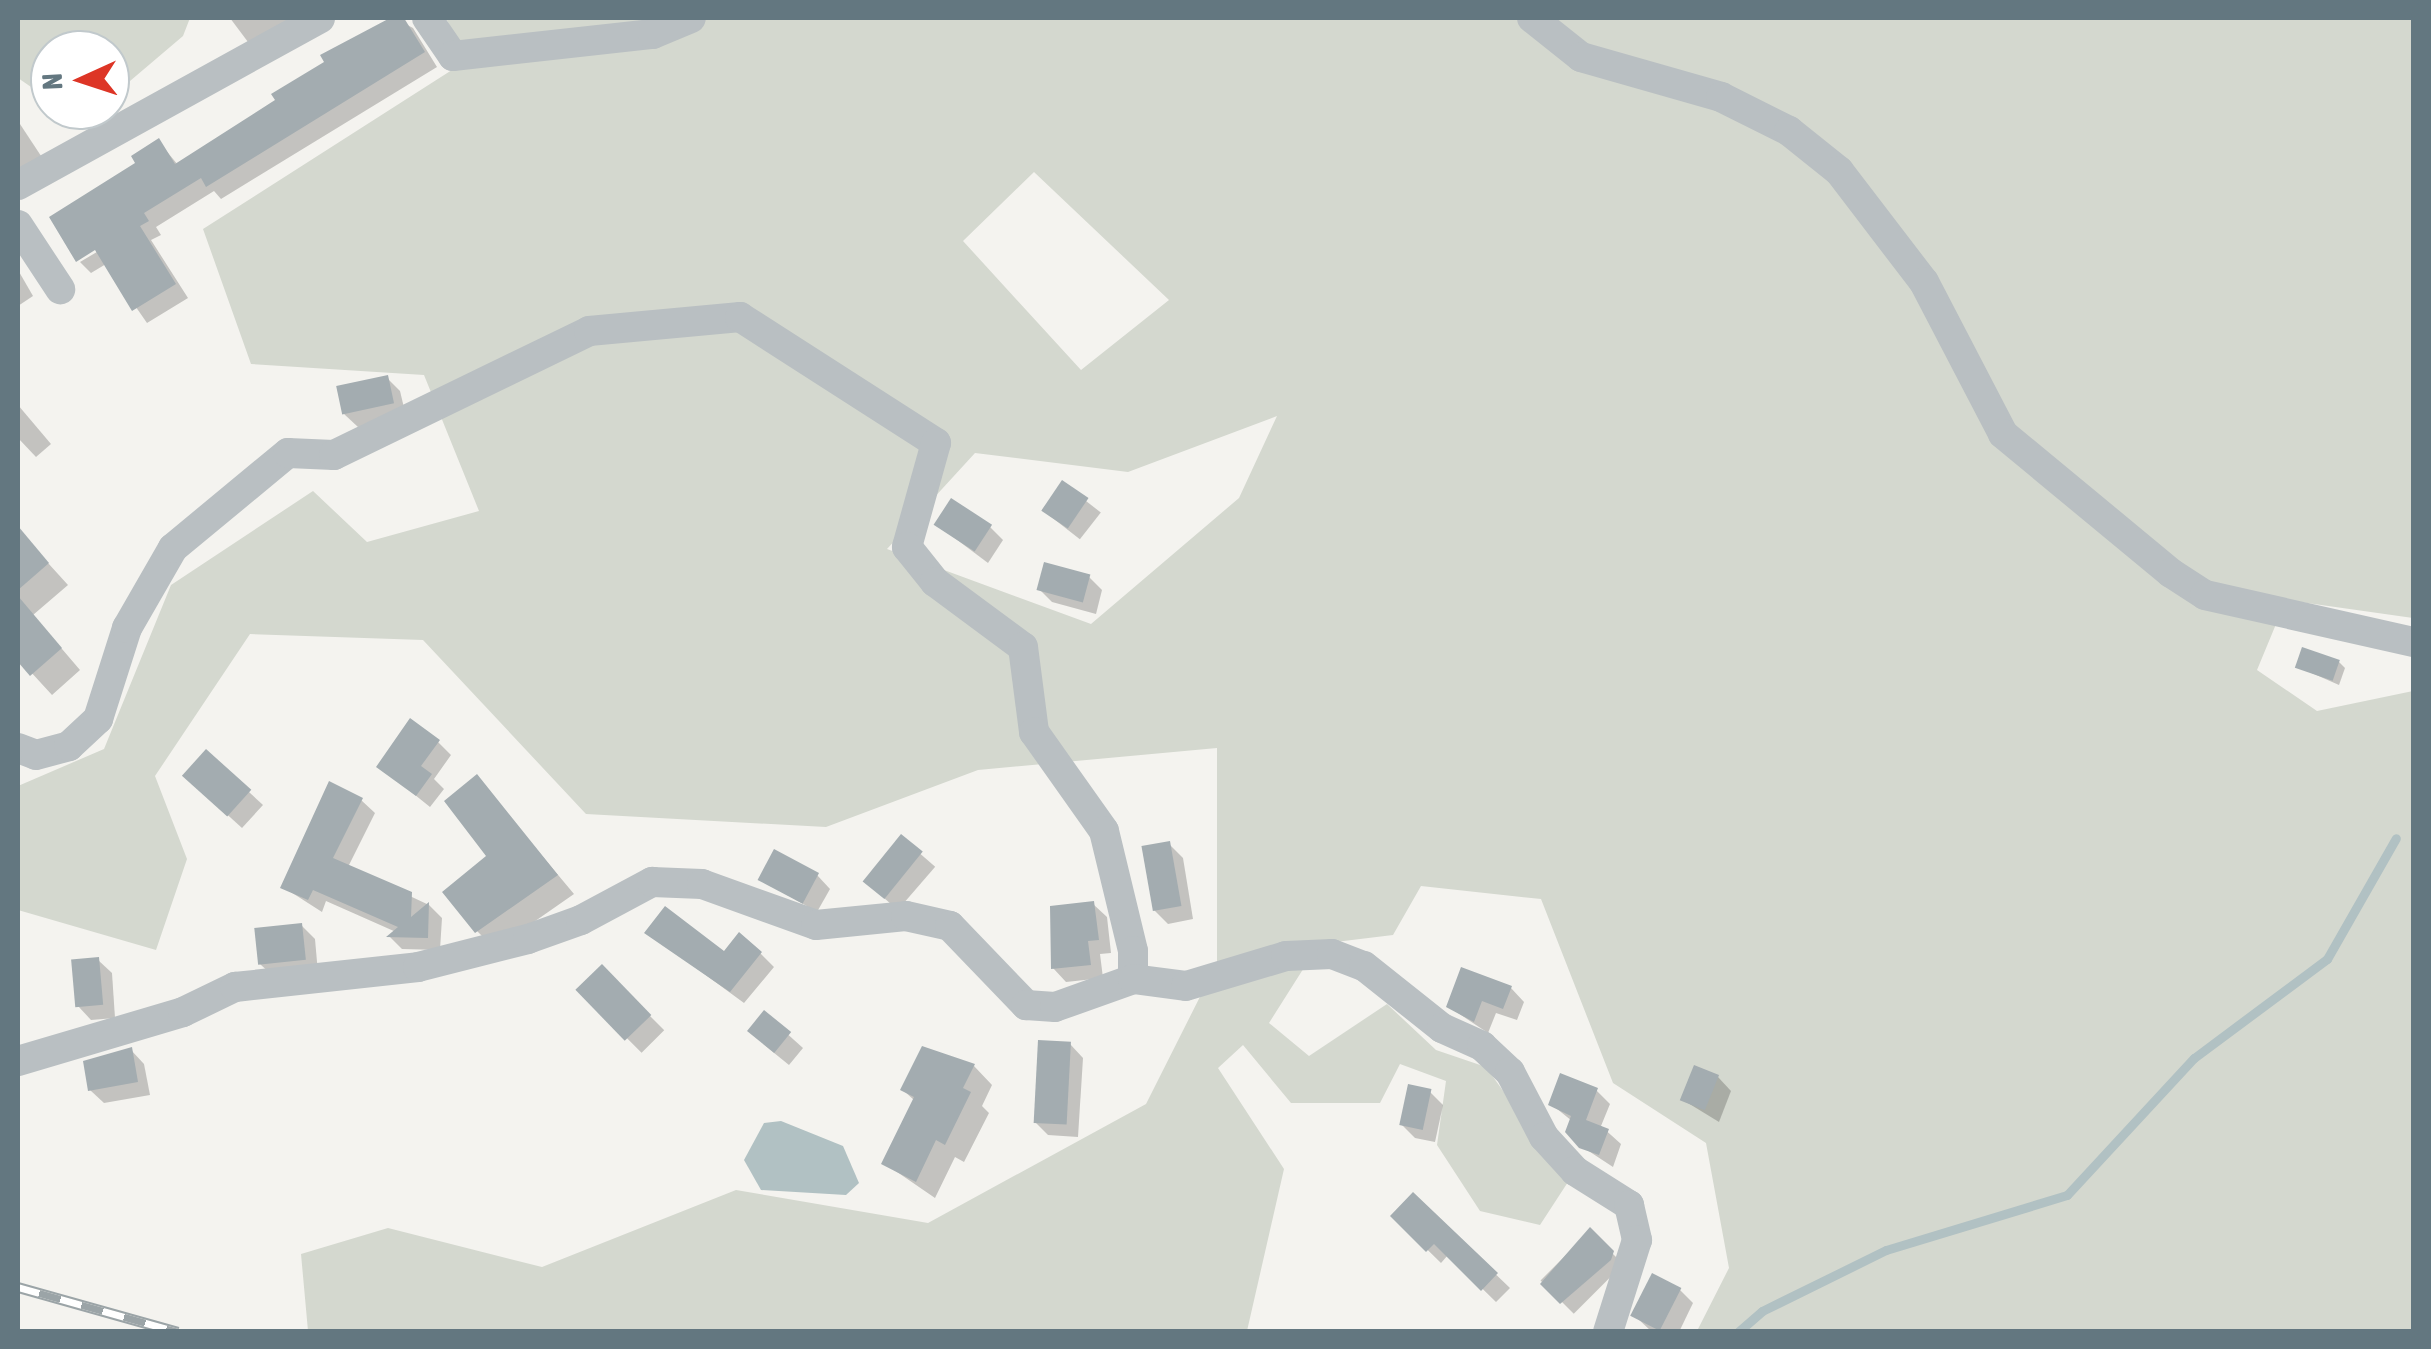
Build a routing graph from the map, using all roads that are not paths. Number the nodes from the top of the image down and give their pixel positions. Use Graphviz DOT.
graph roads {
  1 [pos="320,18"];
  2 [pos="427,18"];
  3 [pos="691,18"];
  4 [pos="1532,18"];
  5 [pos="18,185"];
  6 [pos="18,224"];
  7 [pos="60,289"];
  8 [pos="2414,642"];
  9 [pos="18,748"];
  10 [pos="1133,979"];
  11 [pos="18,1061"];
  12 [pos="1608,1332"];
  1 -- 5 [label="street"];
  2 -- 3 [label="street"];
  4 -- 8 [label="street"];
  6 -- 7 [label="street"];
  9 -- 10 [label="street"];
  10 -- 11 [label="street"];
  10 -- 12 [label="street"];
}
